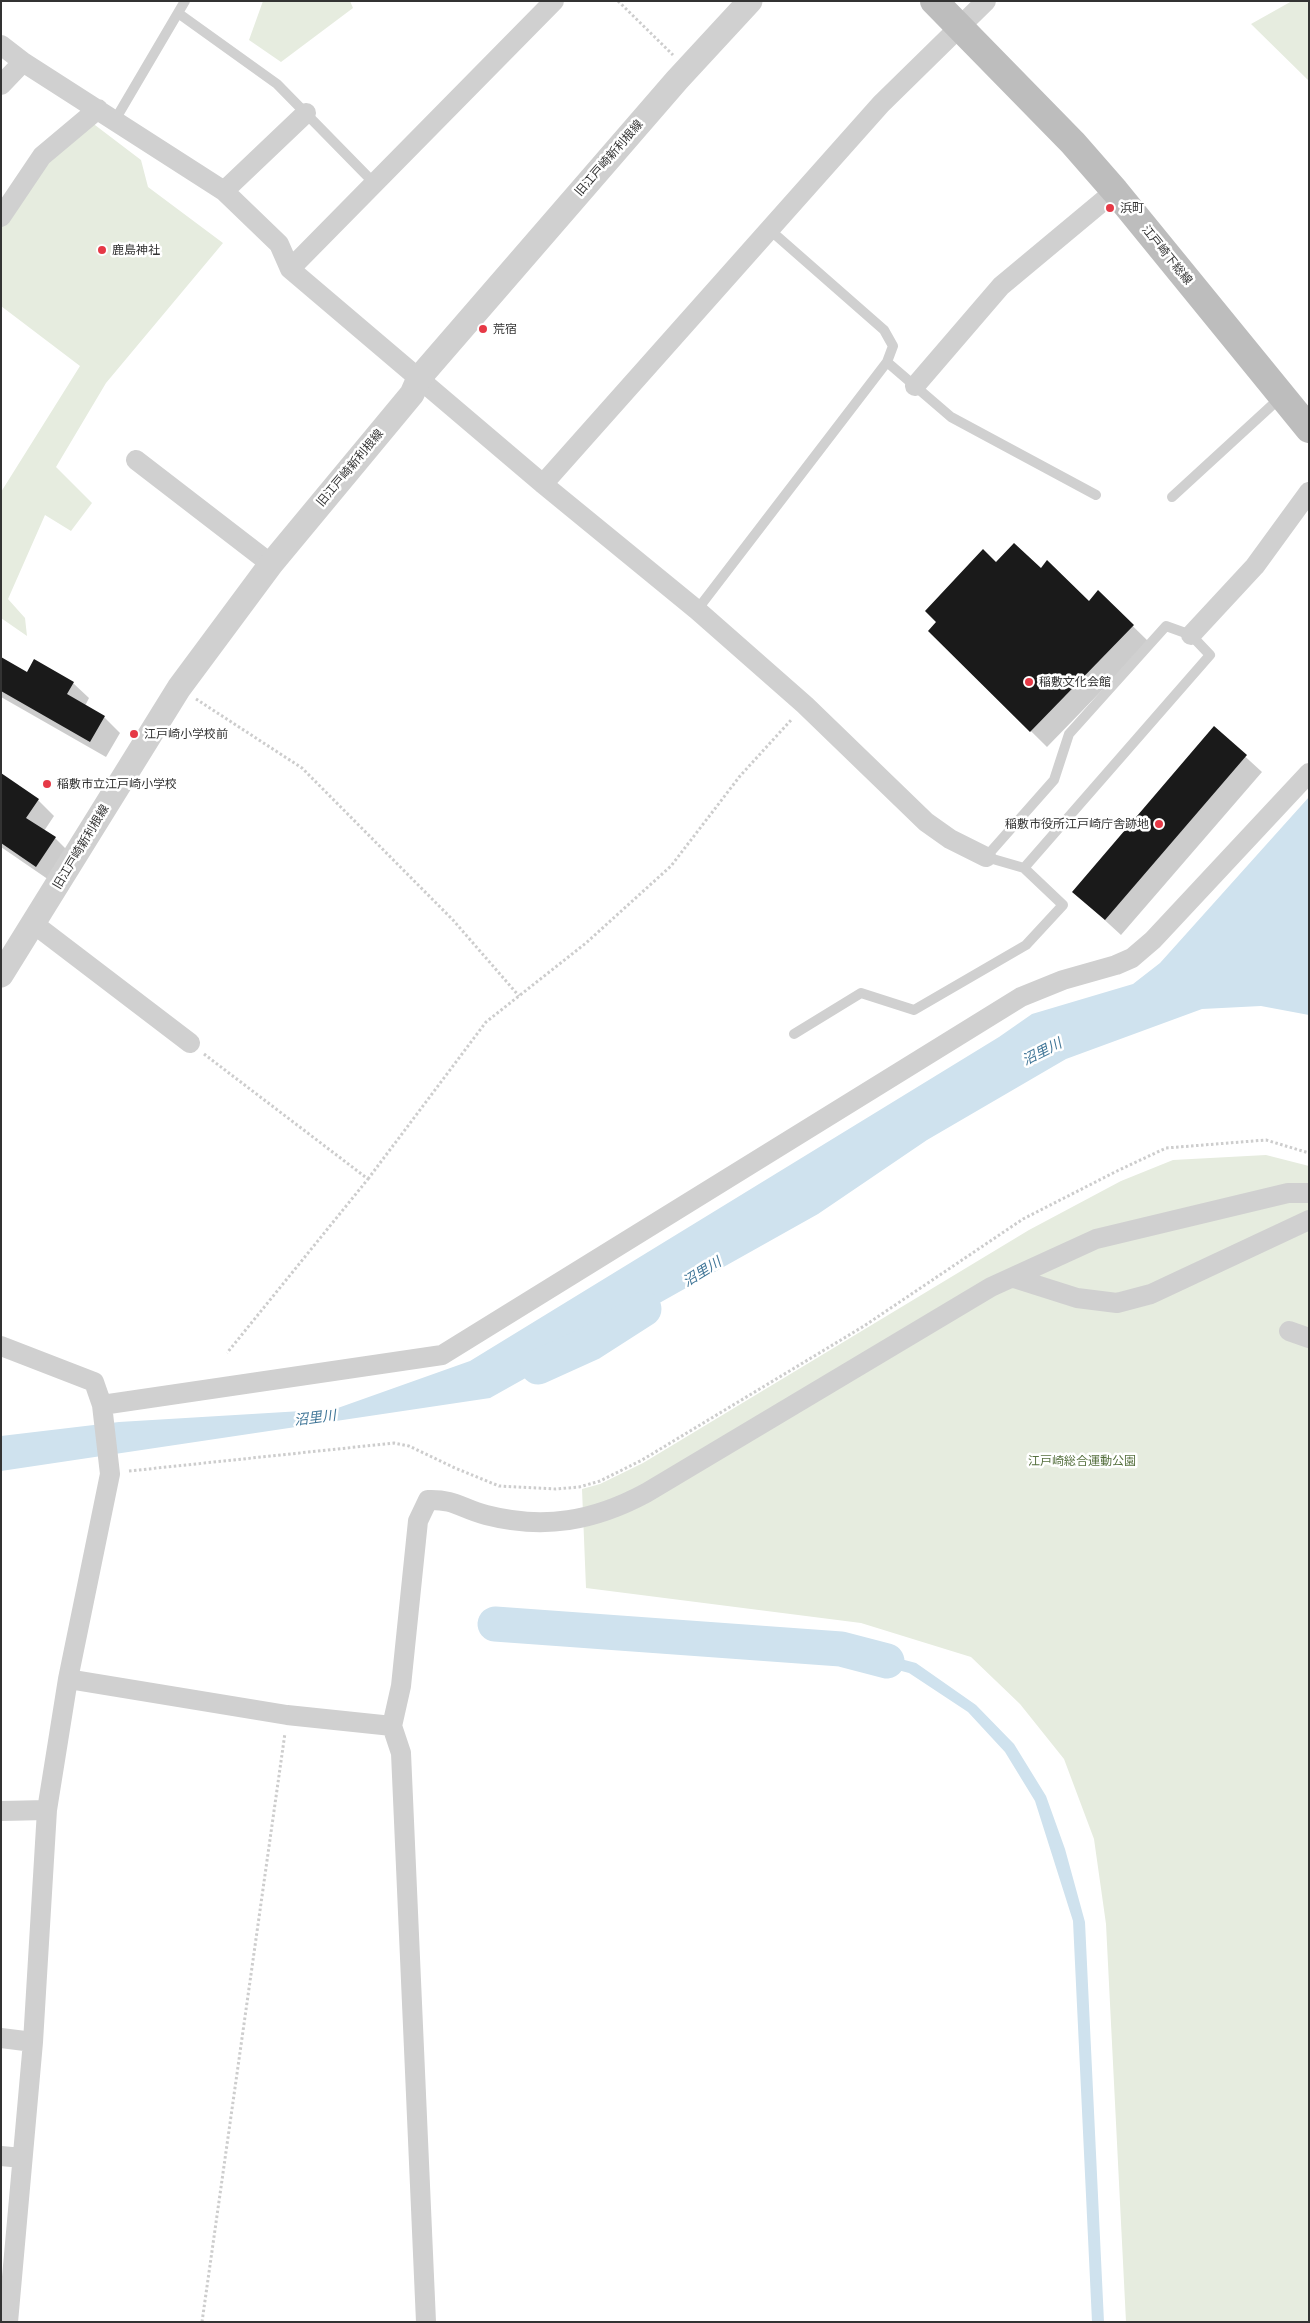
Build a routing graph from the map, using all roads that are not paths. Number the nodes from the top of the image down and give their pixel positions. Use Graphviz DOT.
graph roads {
  1 [pos="184,1"];
  2 [pos="554,1"];
  3 [pos="750,1"];
  4 [pos="934,1"];
  5 [pos="986,1"];
  6 [pos="178,13"];
  7 [pos="959,27"];
  8 [pos="1,44"];
  9 [pos="23,62"];
  10 [pos="1,85"];
  11 [pos="98,108"];
  12 [pos="306,113"];
  13 [pos="115,120"];
  14 [pos="375,184"];
  15 [pos="224,191"];
  16 [pos="1115,191"];
  17 [pos="1,217"];
  18 [pos="770,230"];
  19 [pos="290,270"];
  20 [pos="886,362"];
  21 [pos="419,378"];
  22 [pos="915,386"];
  23 [pos="1281,397"];
  24 [pos="1309,429"];
  25 [pos="136,460"];
  26 [pos="543,484"];
  27 [pos="1309,492"];
  28 [pos="1096,495"];
  29 [pos="1172,497"];
  30 [pos="271,564"];
  31 [pos="697,610"];
  32 [pos="1191,635"];
  33 [pos="1309,772"];
  34 [pos="986,857"];
  35 [pos="1024,868"];
  36 [pos="34,924"];
  37 [pos="1,975"];
  38 [pos="794,1034"];
  39 [pos="190,1043"];
  40 [pos="1309,1193"];
  41 [pos="1309,1220"];
  42 [pos="1014,1278"];
  43 [pos="1290,1331"];
  44 [pos="1309,1338"];
  45 [pos="1,1346"];
  46 [pos="102,1409"];
  47 [pos="68,1679"];
  48 [pos="392,1726"];
  49 [pos="1,1810"];
  50 [pos="47,1810"];
  51 [pos="1,2038"];
  52 [pos="33,2042"];
  53 [pos="1,2156"];
  54 [pos="22,2158"];
  55 [pos="8,2322"];
  56 [pos="426,2322"];
  1 -- 6 [label="lane"];
  2 -- 14 [label="street"];
  3 -- 21 [label="street, 旧江戸崎新利根線"];
  4 -- 7 [label="main road, 江戸崎下総線"];
  5 -- 7 [label="street"];
  6 -- 12 [label="lane"];
  6 -- 13 [label="lane"];
  7 -- 16 [label="main road, 江戸崎下総線"];
  7 -- 18 [label="street"];
  8 -- 9 [label="street"];
  9 -- 10 [label="street"];
  9 -- 11 [label="street"];
  11 -- 13 [label="street"];
  11 -- 17 [label="street"];
  12 -- 14 [label="lane"];
  12 -- 15 [label="street"];
  13 -- 15 [label="street"];
  14 -- 19 [label="street"];
  15 -- 19 [label="street"];
  16 -- 22 [label="street"];
  16 -- 23 [label="main road, 江戸崎下総線"];
  18 -- 20 [label="lane"];
  18 -- 26 [label="street"];
  19 -- 21 [label="street"];
  20 -- 22 [label="lane"];
  20 -- 31 [label="lane"];
  21 -- 26 [label="street"];
  21 -- 30 [label="street, 旧江戸崎新利根線"];
  22 -- 28 [label="lane"];
  23 -- 24 [label="main road, 江戸崎下総線"];
  23 -- 29 [label="lane"];
  25 -- 30 [label="street"];
  26 -- 31 [label="street"];
  27 -- 32 [label="street"];
  30 -- 36 [label="street, 旧江戸崎新利根線"];
  31 -- 34 [label="street"];
  32 -- 34 [label="lane"];
  32 -- 35 [label="lane"];
  33 -- 46 [label="street"];
  34 -- 35 [label="lane"];
  35 -- 38 [label="lane"];
  36 -- 37 [label="street, 旧江戸崎新利根線"];
  36 -- 39 [label="street"];
  40 -- 42 [label="street"];
  41 -- 42 [label="street"];
  42 -- 48 [label="street"];
  43 -- 44 [label="street"];
  45 -- 46 [label="street"];
  46 -- 47 [label="street"];
  47 -- 48 [label="street"];
  47 -- 50 [label="street"];
  48 -- 56 [label="street"];
  49 -- 50 [label="street"];
  50 -- 52 [label="street"];
  51 -- 52 [label="street"];
  52 -- 54 [label="street"];
  53 -- 54 [label="street"];
  54 -- 55 [label="street"];
}
